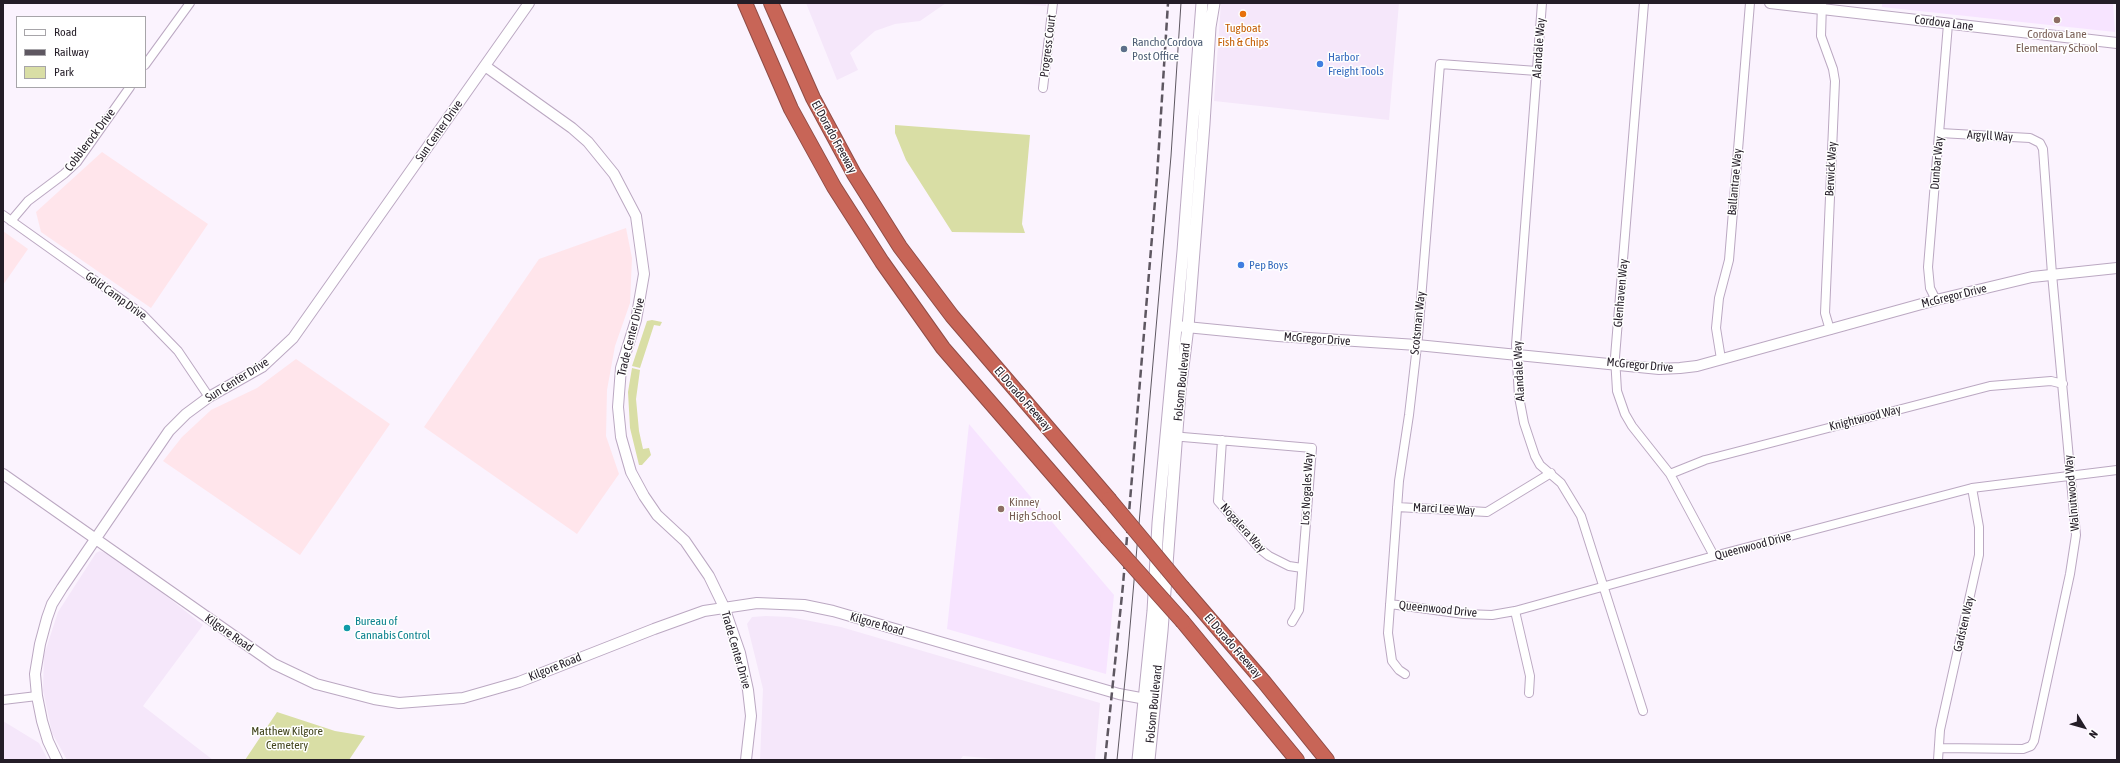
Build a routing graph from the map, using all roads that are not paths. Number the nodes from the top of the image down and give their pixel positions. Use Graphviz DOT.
graph roads {
  1 [pos="190,3"];
  2 [pos="529,3"];
  3 [pos="745,3"];
  4 [pos="771,3"];
  5 [pos="1053,3"];
  6 [pos="1202,3"];
  7 [pos="1214,3"];
  8 [pos="1542,3"];
  9 [pos="1644,3"];
  10 [pos="1750,3"];
  11 [pos="1770,3"];
  12 [pos="1822,6"];
  13 [pos="1948,24"];
  14 [pos="2117,43"];
  15 [pos="146,64"];
  16 [pos="485,66"];
  17 [pos="1537,71"];
  18 [pos="1195,79"];
  19 [pos="129,88"];
  20 [pos="1043,88"];
  21 [pos="1204,124"];
  22 [pos="1940,133"];
  23 [pos="2040,143"];
  24 [pos="3,215"];
  25 [pos="11,220"];
  26 [pos="2117,268"];
  27 [pos="2052,274"];
  28 [pos="1936,300"];
  29 [pos="1176,326"];
  30 [pos="1188,327"];
  31 [pos="1830,330"];
  32 [pos="1417,345"];
  33 [pos="1516,354"];
  34 [pos="1721,359"];
  35 [pos="1615,363"];
  36 [pos="2063,384"];
  37 [pos="209,397"];
  38 [pos="1172,436"];
  39 [pos="1222,440"];
  40 [pos="2117,470"];
  41 [pos="3,474"];
  42 [pos="1551,474"];
  43 [pos="1670,474"];
  44 [pos="2071,474"];
  45 [pos="1972,488"];
  46 [pos="1397,507"];
  47 [pos="96,538"];
  48 [pos="1714,556"];
  49 [pos="1302,568"];
  50 [pos="1604,586"];
  51 [pos="1390,604"];
  52 [pos="724,607"];
  53 [pos="1516,611"];
  54 [pos="1292,622"];
  55 [pos="1405,674"];
  56 [pos="1529,693"];
  57 [pos="36,696"];
  58 [pos="3,700"];
  59 [pos="1149,700"];
  60 [pos="1643,711"];
  61 [pos="1938,748"];
  62 [pos="58,760"];
  63 [pos="746,760"];
  64 [pos="1138,760"];
  65 [pos="1149,760"];
  66 [pos="1297,760"];
  67 [pos="1327,760"];
  68 [pos="1938,760"];
  1 -- 15 [label="street"];
  2 -- 16 [label="street, Sun Center Drive"];
  3 -- 66 [label="highway, El Dorado Freeway, bridge"];
  4 -- 67 [label="highway, El Dorado Freeway, bridge"];
  5 -- 20 [label="street, Progress Court"];
  6 -- 18 [label="main road, Folsom Boulevard"];
  7 -- 21 [label="main road, Folsom Boulevard"];
  8 -- 17 [label="street, Alandale Way"];
  9 -- 35 [label="street, Glenhaven Way"];
  10 -- 34 [label="street, Ballantrae Way"];
  11 -- 12 [label="street, Cordova Lane"];
  12 -- 13 [label="street, Cordova Lane"];
  12 -- 31 [label="street, Berwick Way"];
  13 -- 14 [label="street, Cordova Lane"];
  13 -- 22 [label="street, Dunbar Way"];
  16 -- 37 [label="street, Sun Center Drive"];
  16 -- 52 [label="street, Trade Center Drive"];
  17 -- 32 [label="street, Scotsman Way"];
  17 -- 33 [label="street, Alandale Way"];
  18 -- 21 [label="main road"];
  18 -- 29 [label="main road, Folsom Boulevard"];
  19 -- 25 [label="street, Cobblerock Drive"];
  21 -- 30 [label="main road, Folsom Boulevard"];
  22 -- 23 [label="street, Argyll Way"];
  22 -- 28 [label="street, Dunbar Way"];
  23 -- 27 [label="street, Walnutwood Way"];
  24 -- 25 [label="street, Gold Camp Drive"];
  25 -- 37 [label="street, Gold Camp Drive"];
  26 -- 27 [label="street, McGregor Drive"];
  27 -- 28 [label="street, McGregor Drive"];
  27 -- 36 [label="street, Walnutwood Way"];
  28 -- 31 [label="street, McGregor Drive"];
  29 -- 30 [label="street, McGregor Drive"];
  29 -- 38 [label="main road, Folsom Boulevard"];
  30 -- 32 [label="street, McGregor Drive"];
  30 -- 38 [label="main road, Folsom Boulevard"];
  31 -- 34 [label="street, McGregor Drive"];
  32 -- 33 [label="street, McGregor Drive"];
  32 -- 46 [label="street, Scotsman Way"];
  33 -- 35 [label="street, McGregor Drive"];
  33 -- 42 [label="street, Alandale Way"];
  34 -- 35 [label="street, McGregor Drive"];
  35 -- 43 [label="street, Glenhaven Way"];
  36 -- 43 [label="street, Knightwood Way"];
  36 -- 44 [label="street, Walnutwood Way"];
  37 -- 47 [label="street, Sun Center Drive"];
  38 -- 39 [label="street, Los Nogales Way"];
  38 -- 59 [label="main road, Folsom Boulevard"];
  39 -- 49 [label="street, Nogalera Way"];
  39 -- 49 [label="street, Los Nogales Way"];
  40 -- 44 [label="street, Queenwood Drive"];
  41 -- 47 [label="street, Kilgore Road"];
  42 -- 46 [label="street, Marci Lee Way"];
  42 -- 50 [label="street, Alandale Way"];
  43 -- 48 [label="street, Glenhaven Way"];
  44 -- 45 [label="street, Queenwood Drive"];
  44 -- 61 [label="street, Walnutwood Way"];
  45 -- 48 [label="street, Queenwood Drive"];
  45 -- 61 [label="street, Gadsten Way"];
  46 -- 51 [label="street, Scotsman Way"];
  47 -- 52 [label="street, Kilgore Road"];
  47 -- 57 [label="street, Sun Center Drive"];
  48 -- 50 [label="street, Queenwood Drive"];
  49 -- 54 [label="street, Los Nogales Way"];
  50 -- 53 [label="street, Queenwood Drive"];
  50 -- 60 [label="street, Alandale Way"];
  51 -- 53 [label="street, Queenwood Drive"];
  51 -- 55 [label="street, Scotsman Way"];
  52 -- 59 [label="street, Kilgore Road"];
  52 -- 63 [label="street, Trade Center Drive"];
  53 -- 56 [label="street"];
  57 -- 58 [label="street"];
  57 -- 62 [label="street, Sun Center Drive"];
  59 -- 64 [label="main road, Folsom Boulevard"];
  59 -- 65 [label="main road, Folsom Boulevard"];
  61 -- 68 [label="street, Gadsten Way"];
}
